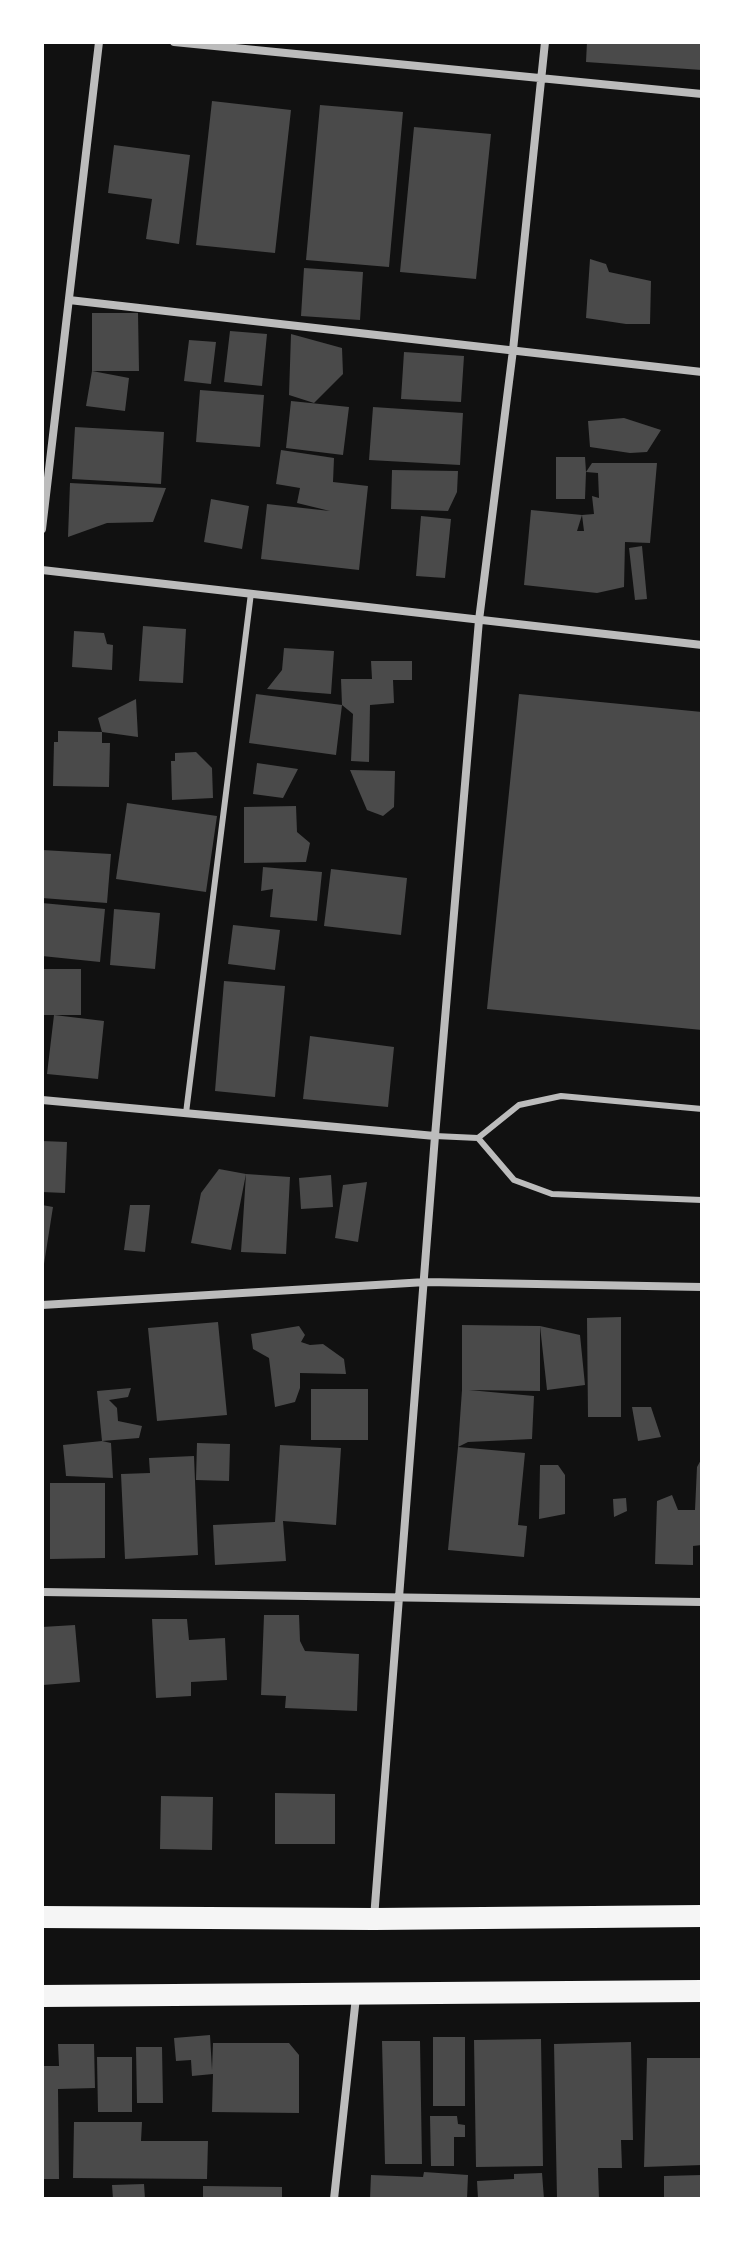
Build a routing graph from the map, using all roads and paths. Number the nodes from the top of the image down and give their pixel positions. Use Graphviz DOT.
graph roads {
  1 [pos="99,42"];
  2 [pos="174,42"];
  3 [pos="545,42"];
  4 [pos="540,77"];
  5 [pos="702,94"];
  6 [pos="69,300"];
  7 [pos="513,350"];
  8 [pos="702,372"];
  9 [pos="42,529"];
  10 [pos="42,570"];
  11 [pos="251,593"];
  12 [pos="479,620"];
  13 [pos="702,645"];
  14 [pos="42,1100"];
  15 [pos="702,1109"];
  16 [pos="186,1113"];
  17 [pos="435,1136"];
  18 [pos="478,1138"];
  19 [pos="702,1200"];
  20 [pos="426,1282"];
  21 [pos="702,1287"];
  22 [pos="42,1305"];
  23 [pos="42,1592"];
  24 [pos="401,1597"];
  25 [pos="702,1602"];
  26 [pos="702,1916"];
  27 [pos="42,1917"];
  28 [pos="374,1919"];
  29 [pos="702,1991"];
  30 [pos="356,1993"];
  31 [pos="42,1996"];
  32 [pos="334,2199"];
  1 -- 6 [label="street"];
  2 -- 4 [label="street"];
  3 -- 4 [label="street"];
  4 -- 5 [label="street"];
  4 -- 7 [label="street"];
  6 -- 7 [label="street"];
  6 -- 9 [label="street"];
  7 -- 8 [label="street"];
  7 -- 12 [label="street"];
  10 -- 11 [label="street"];
  11 -- 12 [label="street"];
  11 -- 16 [label="lane"];
  12 -- 13 [label="street"];
  12 -- 17 [label="street"];
  14 -- 16 [label="street"];
  15 -- 18 [label="lane"];
  16 -- 17 [label="street"];
  17 -- 18 [label="lane"];
  17 -- 20 [label="street"];
  18 -- 19 [label="lane"];
  20 -- 21 [label="street"];
  20 -- 22 [label="street"];
  20 -- 24 [label="street"];
  23 -- 24 [label="street"];
  24 -- 25 [label="street"];
  24 -- 28 [label="street"];
  26 -- 28 [label="highway"];
  27 -- 28 [label="highway"];
  29 -- 30 [label="highway"];
  30 -- 31 [label="highway"];
  30 -- 32 [label="street"];
}
